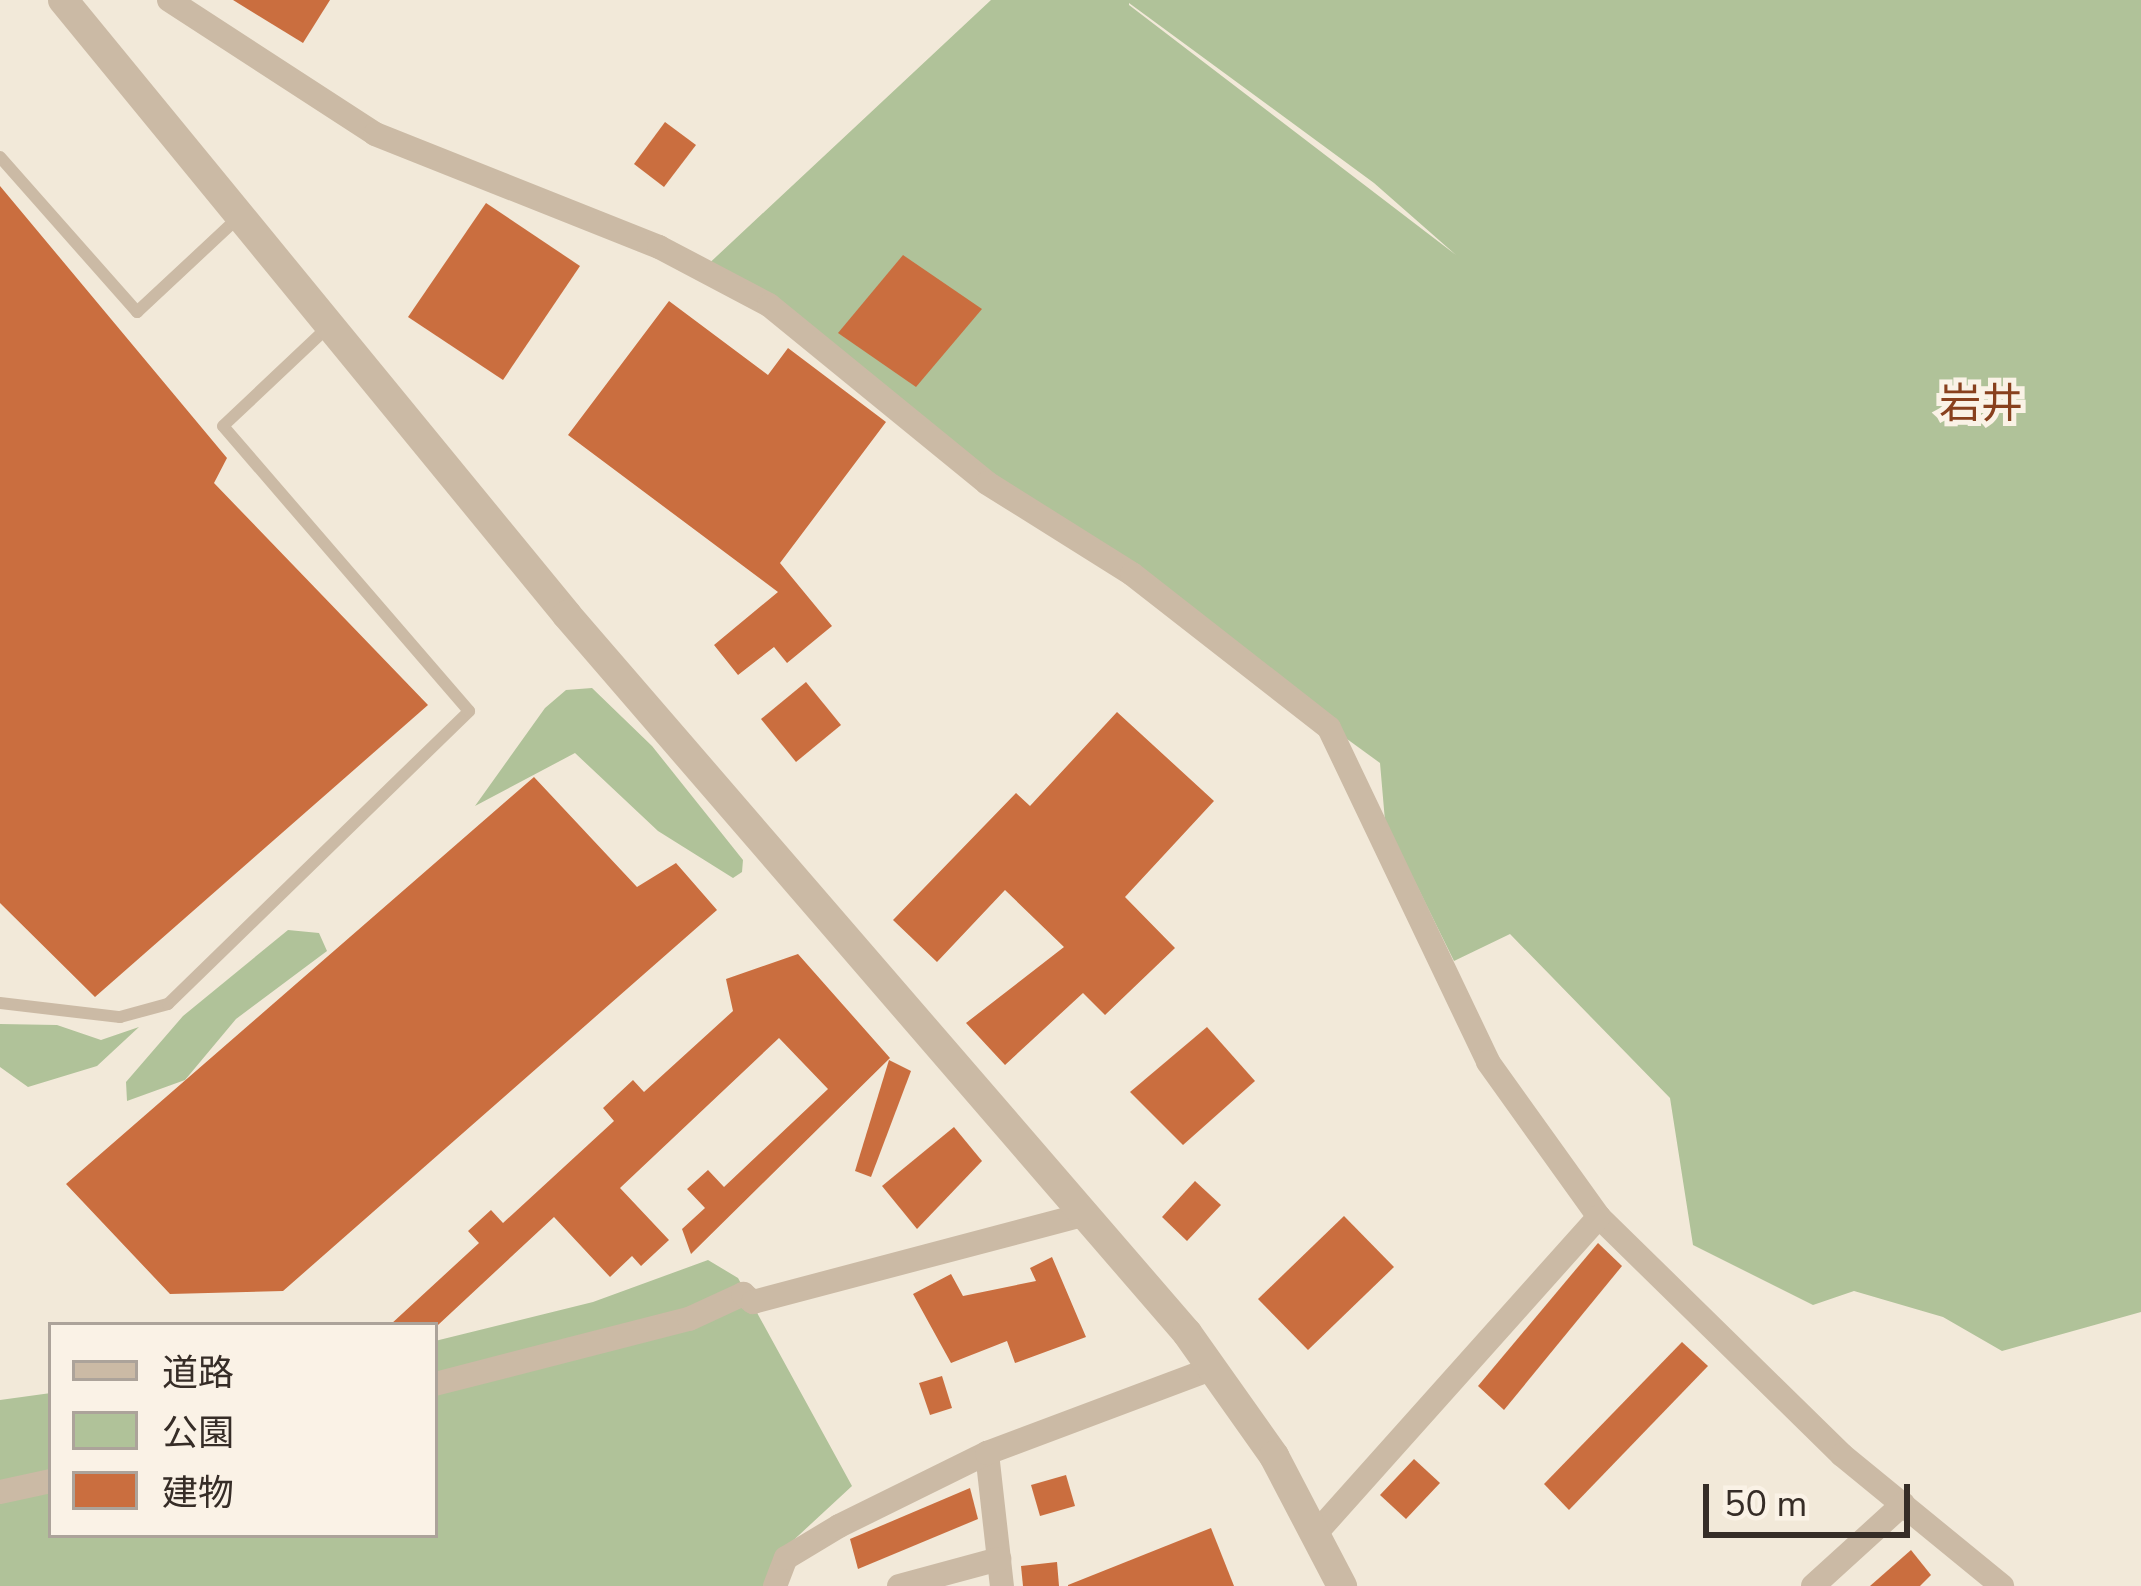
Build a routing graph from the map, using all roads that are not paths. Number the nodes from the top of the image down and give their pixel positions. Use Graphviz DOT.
graph roads {
  1 [pos="63,0"];
  2 [pos="169,0"];
  3 [pos="0,157"];
  4 [pos="241,215"];
  5 [pos="331,324"];
  6 [pos="0,1003"];
  7 [pos="1085,1214"];
  8 [pos="1599,1217"];
  9 [pos="1211,1369"];
  10 [pos="438,1383"];
  11 [pos="987,1453"];
  12 [pos="48,1482"];
  13 [pos="0,1492"];
  14 [pos="1904,1504"];
  15 [pos="1317,1532"];
  16 [pos="999,1559"];
  17 [pos="775,1586"];
  18 [pos="899,1586"];
  19 [pos="1002,1586"];
  20 [pos="1342,1586"];
  21 [pos="1813,1586"];
  22 [pos="2002,1586"];
  1 -- 4 [label="street"];
  2 -- 8 [label="street"];
  3 -- 4 [label="lane"];
  4 -- 5 [label="street"];
  5 -- 6 [label="lane"];
  5 -- 7 [label="street"];
  7 -- 9 [label="street"];
  7 -- 10 [label="street"];
  8 -- 14 [label="street"];
  8 -- 15 [label="street"];
  9 -- 11 [label="street"];
  9 -- 15 [label="street"];
  11 -- 16 [label="street"];
  11 -- 17 [label="street"];
  12 -- 13 [label="street"];
  14 -- 21 [label="street"];
  14 -- 22 [label="street"];
  15 -- 20 [label="street"];
  16 -- 18 [label="street"];
  16 -- 19 [label="street"];
}
